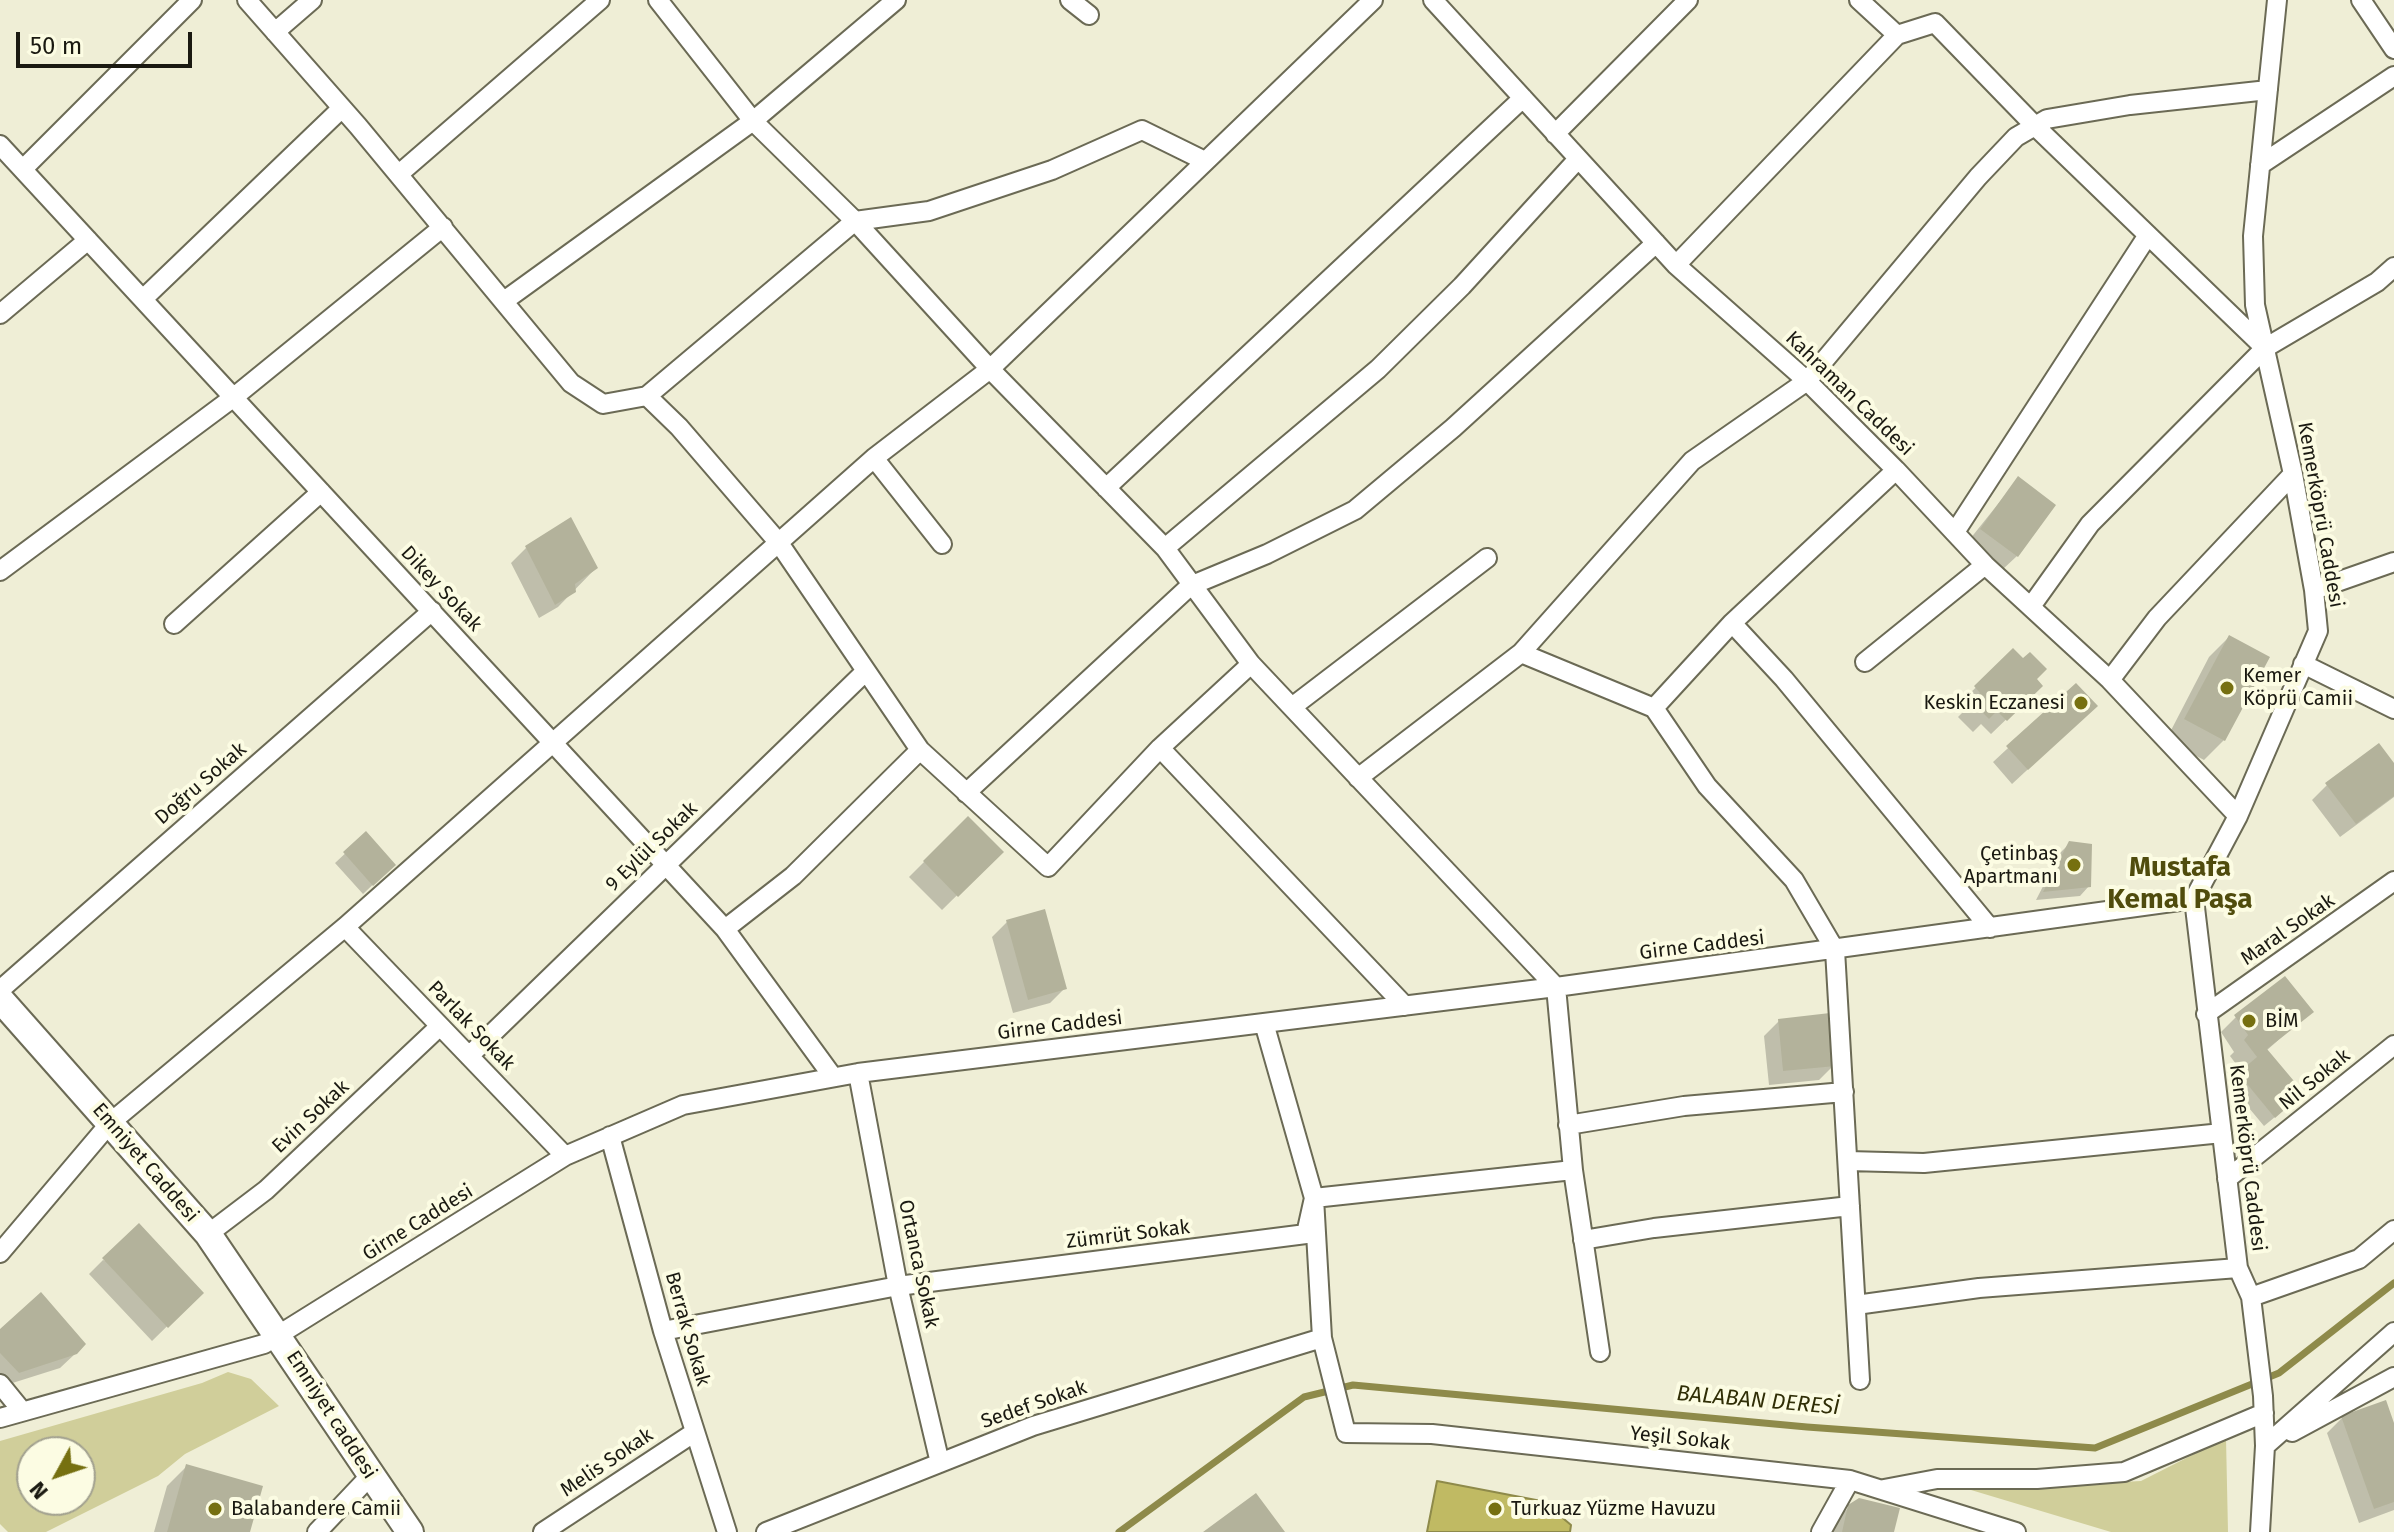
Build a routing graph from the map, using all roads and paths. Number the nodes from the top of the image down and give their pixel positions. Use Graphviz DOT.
graph roads {
  1 [pos="192,0"];
  2 [pos="247,0"];
  3 [pos="312,0"];
  4 [pos="600,0"];
  5 [pos="658,0"];
  6 [pos="896,0"];
  7 [pos="1070,0"];
  8 [pos="1373,0"];
  9 [pos="1433,0"];
  10 [pos="1688,0"];
  11 [pos="1859,0"];
  12 [pos="2277,0"];
  13 [pos="2361,0"];
  14 [pos="1089,15"];
  15 [pos="275,32"];
  16 [pos="1897,35"];
  17 [pos="2394,49"];
  18 [pos="2394,76"];
  19 [pos="2268,90"];
  20 [pos="1523,98"];
  21 [pos="342,108"];
  22 [pos="753,121"];
  23 [pos="2035,126"];
  24 [pos="1555,134"];
  25 [pos="3,153"];
  26 [pos="1578,159"];
  27 [pos="1205,161"];
  28 [pos="2260,165"];
  29 [pos="23,169"];
  30 [pos="399,174"];
  31 [pos="855,221"];
  32 [pos="443,227"];
  33 [pos="2148,235"];
  34 [pos="88,240"];
  35 [pos="1656,243"];
  36 [pos="1676,265"];
  37 [pos="2394,267"];
  38 [pos="143,299"];
  39 [pos="504,301"];
  40 [pos="0,314"];
  41 [pos="2265,348"];
  42 [pos="990,369"];
  43 [pos="1807,381"];
  44 [pos="647,396"];
  45 [pos="234,397"];
  46 [pos="874,458"];
  47 [pos="1896,470"];
  48 [pos="2293,474"];
  49 [pos="1106,488"];
  50 [pos="321,492"];
  51 [pos="1955,532"];
  52 [pos="779,543"];
  53 [pos="942,544"];
  54 [pos="1165,548"];
  55 [pos="1487,558"];
  56 [pos="1985,565"];
  57 [pos="2391,567"];
  58 [pos="0,571"];
  59 [pos="1190,586"];
  60 [pos="2314,590"];
  61 [pos="2032,605"];
  62 [pos="432,611"];
  63 [pos="1732,623"];
  64 [pos="174,624"];
  65 [pos="1521,653"];
  66 [pos="1865,662"];
  67 [pos="1251,664"];
  68 [pos="2303,664"];
  69 [pos="866,671"];
  70 [pos="2110,680"];
  71 [pos="1292,707"];
  72 [pos="1654,708"];
  73 [pos="2394,709"];
  74 [pos="553,743"];
  75 [pos="1160,748"];
  76 [pos="920,750"];
  77 [pos="1358,778"];
  78 [pos="966,793"];
  79 [pos="2238,816"];
  80 [pos="666,865"];
  81 [pos="2394,881"];
  82 [pos="2194,899"];
  83 [pos="345,927"];
  84 [pos="1990,928"];
  85 [pos="725,929"];
  86 [pos="1835,950"];
  87 [pos="1556,987"];
  88 [pos="0,990"];
  89 [pos="0,999"];
  90 [pos="1405,1006"];
  91 [pos="2206,1014"];
  92 [pos="1264,1023"];
  93 [pos="440,1026"];
  94 [pos="2394,1045"];
  95 [pos="469,1056"];
  96 [pos="858,1073"];
  97 [pos="833,1077"];
  98 [pos="1844,1092"];
  99 [pos="110,1123"];
  100 [pos="1568,1125"];
  101 [pos="2222,1133"];
  102 [pos="610,1136"];
  103 [pos="565,1156"];
  104 [pos="1848,1161"];
  105 [pos="1573,1170"];
  106 [pos="2227,1179"];
  107 [pos="1314,1198"];
  108 [pos="1850,1206"];
  109 [pos="2394,1230"];
  110 [pos="208,1234"];
  111 [pos="1583,1240"];
  112 [pos="0,1253"];
  113 [pos="2238,1268"];
  114 [pos="898,1286"];
  115 [pos="2251,1297"];
  116 [pos="1856,1305"];
  117 [pos="663,1331"];
  118 [pos="2394,1332"];
  119 [pos="280,1336"];
  120 [pos="1322,1338"];
  121 [pos="1600,1352"];
  122 [pos="2394,1377"];
  123 [pos="1860,1380"];
  124 [pos="0,1384"];
  125 [pos="2264,1404"];
  126 [pos="22,1411"];
  127 [pos="0,1418"];
  128 [pos="695,1432"];
  129 [pos="2265,1446"];
  130 [pos="940,1463"];
  131 [pos="369,1477"];
  132 [pos="1850,1480"];
  133 [pos="1881,1489"];
  134 [pos="317,1532"];
  135 [pos="410,1532"];
  136 [pos="543,1532"];
  137 [pos="727,1532"];
  138 [pos="766,1532"];
  139 [pos="1821,1532"];
  140 [pos="2016,1532"];
  141 [pos="2260,1532"];
  1 -- 29 [label="street"];
  2 -- 15 [label="street"];
  3 -- 15 [label="street"];
  4 -- 30 [label="street"];
  5 -- 22 [label="street"];
  6 -- 22 [label="street"];
  7 -- 14 [label="street"];
  8 -- 27 [label="street"];
  9 -- 20 [label="street, Kahraman Caddesi"];
  10 -- 24 [label="street"];
  11 -- 16 [label="street"];
  12 -- 19 [label="street, Kemerköprü Caddesi"];
  13 -- 17 [label="street"];
  15 -- 21 [label="street"];
  16 -- 23 [label="street"];
  16 -- 36 [label="street"];
  18 -- 28 [label="street"];
  19 -- 23 [label="street"];
  19 -- 28 [label="street, Kemerköprü Caddesi"];
  20 -- 24 [label="street, Kahraman Caddesi"];
  20 -- 49 [label="street"];
  21 -- 30 [label="street"];
  21 -- 38 [label="street"];
  22 -- 31 [label="street"];
  22 -- 39 [label="street"];
  23 -- 33 [label="street"];
  23 -- 43 [label="street"];
  24 -- 26 [label="street, Kahraman Caddesi"];
  25 -- 29 [label="street, Dikey Sokak"];
  26 -- 35 [label="street, Kahraman Caddesi"];
  26 -- 54 [label="street"];
  27 -- 31 [label="street"];
  27 -- 42 [label="street"];
  28 -- 41 [label="street, Kemerköprü Caddesi"];
  29 -- 34 [label="street, Dikey Sokak"];
  30 -- 32 [label="street"];
  31 -- 42 [label="street"];
  31 -- 44 [label="street"];
  32 -- 39 [label="street"];
  32 -- 45 [label="street"];
  33 -- 41 [label="street"];
  33 -- 51 [label="street"];
  34 -- 38 [label="street, Dikey Sokak"];
  34 -- 40 [label="street"];
  35 -- 36 [label="street, Kahraman Caddesi"];
  35 -- 59 [label="street"];
  36 -- 43 [label="street, Kahraman Caddesi"];
  37 -- 41 [label="street"];
  38 -- 45 [label="street, Dikey Sokak"];
  39 -- 44 [label="street"];
  41 -- 48 [label="street, Kemerköprü Caddesi"];
  41 -- 61 [label="street"];
  42 -- 46 [label="street"];
  42 -- 49 [label="street"];
  43 -- 47 [label="street, Kahraman Caddesi"];
  43 -- 65 [label="street"];
  44 -- 52 [label="street"];
  45 -- 50 [label="street, Dikey Sokak"];
  45 -- 58 [label="street"];
  46 -- 52 [label="street"];
  46 -- 53 [label="street"];
  47 -- 51 [label="street, Kahraman Caddesi"];
  47 -- 63 [label="street"];
  48 -- 60 [label="street, Kemerköprü Caddesi"];
  48 -- 70 [label="street"];
  49 -- 54 [label="street"];
  50 -- 62 [label="street, Dikey Sokak"];
  50 -- 64 [label="street"];
  51 -- 56 [label="street, Kahraman Caddesi"];
  52 -- 69 [label="street"];
  52 -- 74 [label="street"];
  54 -- 59 [label="street"];
  55 -- 71 [label="street"];
  56 -- 61 [label="street, Kahraman Caddesi"];
  56 -- 66 [label="street"];
  57 -- 60 [label="street"];
  59 -- 67 [label="street"];
  59 -- 78 [label="street"];
  60 -- 68 [label="street, Kemerköprü Caddesi"];
  61 -- 70 [label="street, Kahraman Caddesi"];
  62 -- 74 [label="street, Dikey Sokak"];
  62 -- 88 [label="street, Doğru Sokak"];
  63 -- 72 [label="street"];
  63 -- 84 [label="street"];
  65 -- 72 [label="street"];
  65 -- 77 [label="street"];
  67 -- 71 [label="street"];
  67 -- 75 [label="street"];
  68 -- 73 [label="street"];
  68 -- 79 [label="street, Kemerköprü Caddesi"];
  69 -- 76 [label="street"];
  69 -- 80 [label="street, 9 Eylül Sokak"];
  70 -- 79 [label="street, Kahraman Caddesi"];
  71 -- 77 [label="street"];
  72 -- 86 [label="street"];
  74 -- 80 [label="street, Dikey Sokak"];
  74 -- 83 [label="street"];
  75 -- 78 [label="street"];
  75 -- 90 [label="street"];
  76 -- 78 [label="street"];
  76 -- 85 [label="street"];
  77 -- 87 [label="street"];
  79 -- 82 [label="street, Kemerköprü Caddesi"];
  80 -- 85 [label="street, Dikey Sokak"];
  80 -- 95 [label="street, 9 Eylül Sokak"];
  81 -- 91 [label="street, Maral Sokak"];
  82 -- 84 [label="street, Girne Caddesi"];
  82 -- 91 [label="street, Kemerköprü Caddesi"];
  83 -- 93 [label="street, Parlak Sokak"];
  83 -- 99 [label="street"];
  84 -- 86 [label="street, Girne Caddesi"];
  85 -- 97 [label="street, Dikey Sokak"];
  86 -- 87 [label="street, Girne Caddesi"];
  86 -- 98 [label="street"];
  87 -- 90 [label="street, Girne Caddesi"];
  87 -- 100 [label="street"];
  89 -- 99 [label="street, Emniyet Caddesi"];
  90 -- 92 [label="street, Girne Caddesi"];
  91 -- 101 [label="street, Kemerköprü Caddesi"];
  92 -- 96 [label="street, Girne Caddesi"];
  92 -- 107 [label="street"];
  93 -- 95 [label="street, Parlak Sokak"];
  93 -- 110 [label="street, Evin Sokak"];
  94 -- 106 [label="street, Nil Sokak"];
  95 -- 103 [label="street, Parlak Sokak"];
  96 -- 97 [label="street, Girne Caddesi"];
  96 -- 114 [label="street, Ortanca Sokak"];
  97 -- 102 [label="street, Girne Caddesi"];
  98 -- 100 [label="street"];
  98 -- 104 [label="street"];
  99 -- 110 [label="street, Emniyet Caddesi"];
  99 -- 112 [label="street"];
  100 -- 105 [label="street"];
  101 -- 104 [label="street"];
  101 -- 106 [label="street, Kemerköprü Caddesi"];
  102 -- 103 [label="street, Girne Caddesi"];
  102 -- 117 [label="street, Berrak Sokak"];
  103 -- 119 [label="street, Girne Caddesi"];
  104 -- 108 [label="street"];
  105 -- 107 [label="street"];
  105 -- 111 [label="street"];
  106 -- 113 [label="street, Kemerköprü Caddesi"];
  107 -- 114 [label="street, Zümrüt Sokak"];
  107 -- 120 [label="street"];
  108 -- 111 [label="street"];
  108 -- 116 [label="street"];
  109 -- 115 [label="street"];
  110 -- 119 [label="street, Emniyet Caddesi"];
  111 -- 121 [label="street"];
  113 -- 115 [label="street, Kemerköprü Caddesi"];
  113 -- 116 [label="street"];
  114 -- 117 [label="street, Zümrüt Sokak"];
  114 -- 130 [label="street, Ortanca Sokak"];
  115 -- 125 [label="street, Kemerköprü Caddesi"];
  116 -- 123 [label="street"];
  117 -- 128 [label="street, Berrak Sokak"];
  118 -- 129 [label="street"];
  119 -- 126 [label="street, Girne Caddesi"];
  119 -- 131 [label="street, Emniyet caddesi"];
  120 -- 130 [label="street, Sedef Sokak"];
  120 -- 132 [label="street, Yeşil Sokak"];
  122 -- 129 [label="street"];
  124 -- 126 [label="street"];
  125 -- 129 [label="street"];
  125 -- 133 [label="street"];
  126 -- 127 [label="street, Girne Caddesi"];
  128 -- 136 [label="street, Melis Sokak"];
  128 -- 137 [label="street, Berrak Sokak"];
  129 -- 141 [label="street"];
  130 -- 138 [label="street, Sedef Sokak"];
  131 -- 134 [label="street"];
  131 -- 135 [label="street, Emniyet caddesi"];
  132 -- 133 [label="street, Yeşil Sokak"];
  132 -- 139 [label="street"];
  133 -- 140 [label="street, Yeşil Sokak"];
}
